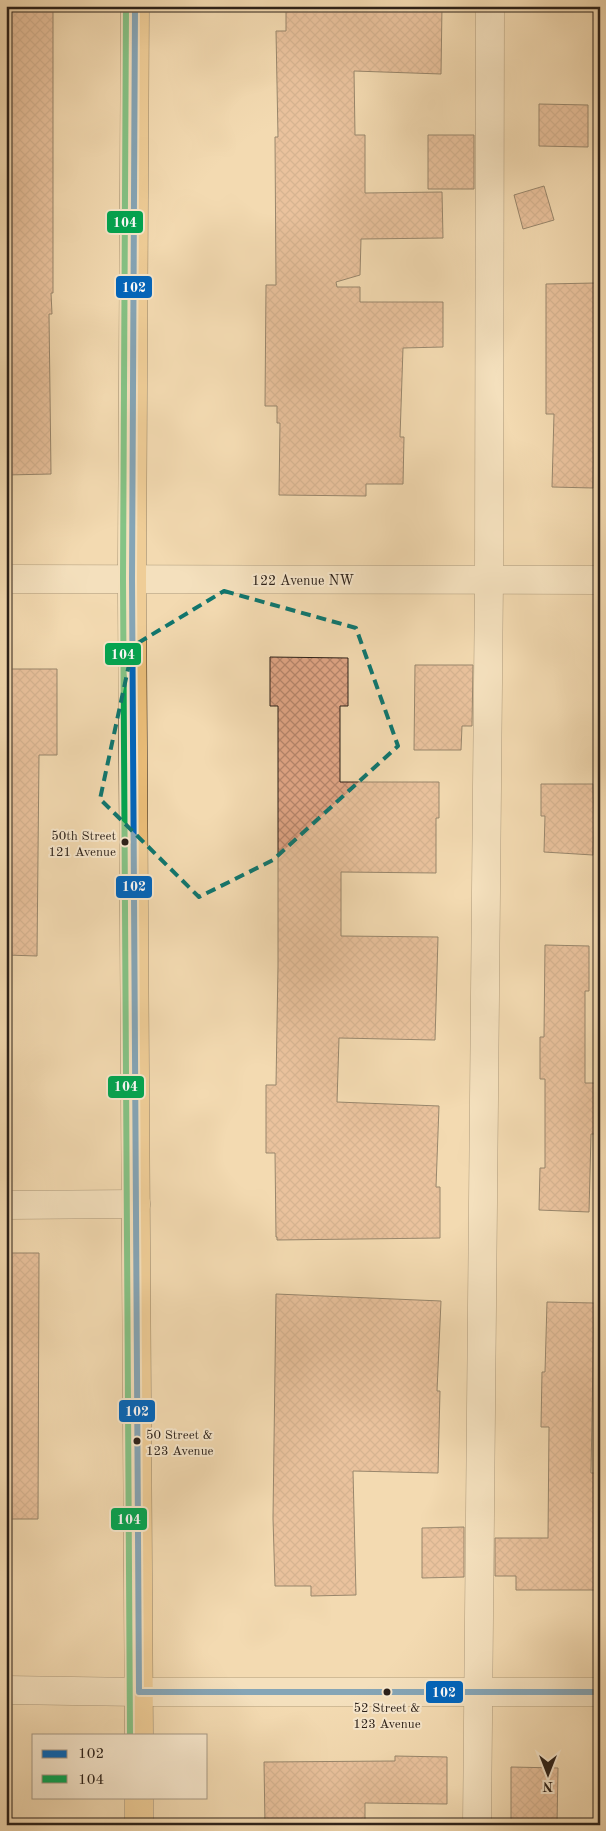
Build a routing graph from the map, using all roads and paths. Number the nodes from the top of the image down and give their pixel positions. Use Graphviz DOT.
graph roads {
  1 [pos="135,6"];
  2 [pos="490,6"];
  3 [pos="6,579"];
  4 [pos="132,579"];
  5 [pos="489,580"];
  6 [pos="600,580"];
  7 [pos="136,1204"];
  8 [pos="6,1205"];
  9 [pos="6,1690"];
  10 [pos="140,1692"];
  11 [pos="478,1692"];
  12 [pos="600,1692"];
  13 [pos="140,1734"];
  14 [pos="139,1798"];
  15 [pos="139,1825"];
  16 [pos="477,1825"];
  1 -- 4 [label="main road"];
  2 -- 5 [label="street"];
  3 -- 4 [label="street, 122 Avenue NW"];
  4 -- 5 [label="street, 122 Avenue NW"];
  4 -- 7 [label="main road"];
  5 -- 6 [label="street, 122 Avenue NW"];
  5 -- 11 [label="street"];
  7 -- 8 [label="street"];
  7 -- 10 [label="main road"];
  9 -- 10 [label="street"];
  10 -- 11 [label="street"];
  10 -- 13 [label="main road"];
  11 -- 12 [label="street"];
  11 -- 16 [label="street"];
  14 -- 15 [label="main road"];
}
